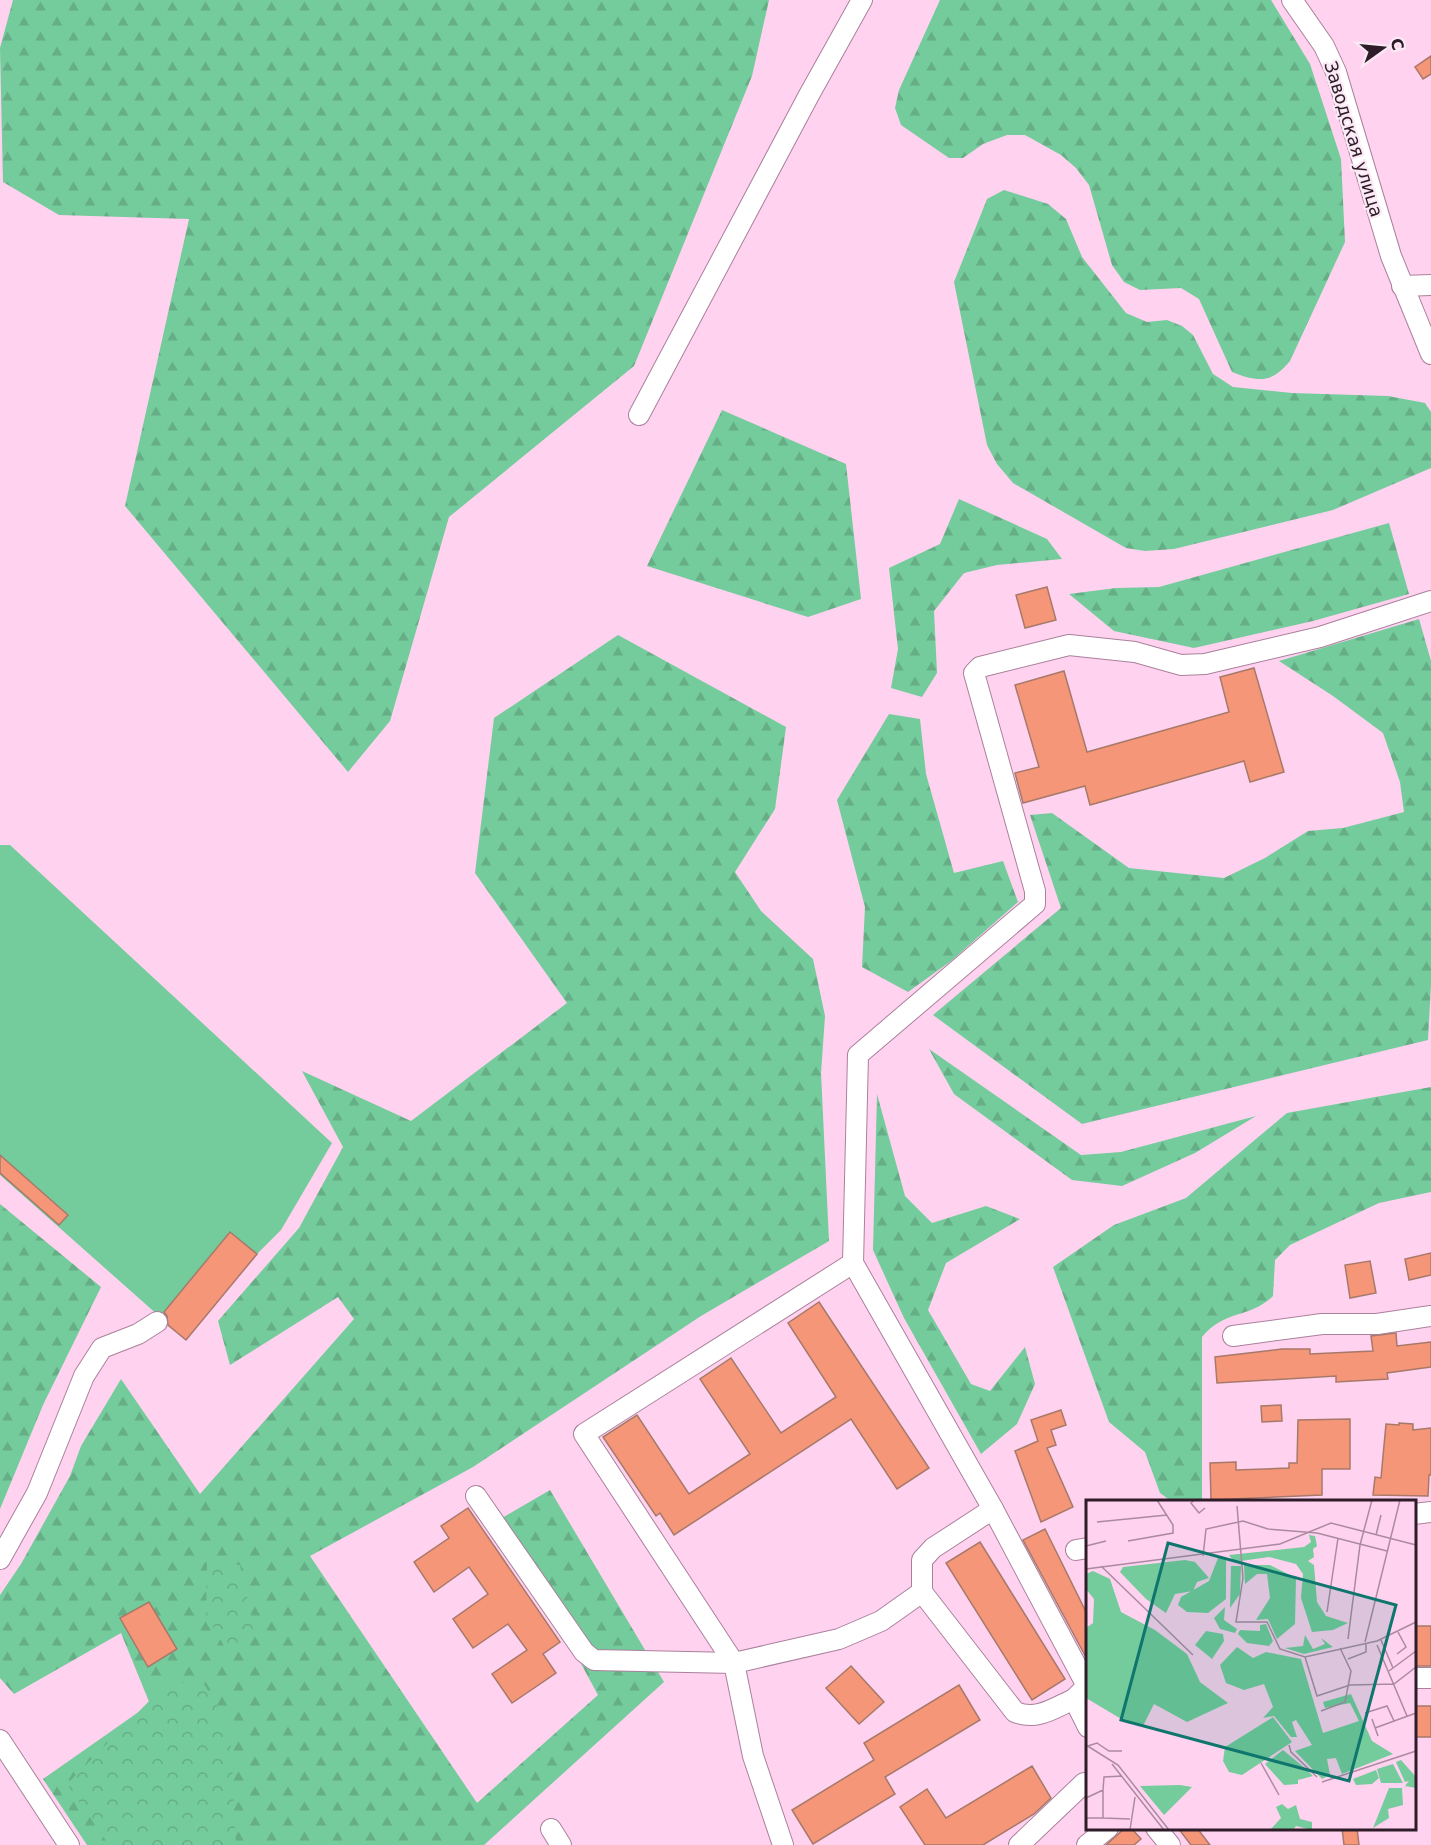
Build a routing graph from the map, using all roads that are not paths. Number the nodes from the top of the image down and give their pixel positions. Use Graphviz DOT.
graph roads {
  1 [pos="862,0"];
  2 [pos="1292,0"];
  3 [pos="1431,285"];
  4 [pos="1402,286"];
  5 [pos="1431,354"];
  6 [pos="639,415"];
  7 [pos="1431,601"];
  8 [pos="853,1263"];
  9 [pos="1431,1316"];
  10 [pos="157,1322"];
  11 [pos="1233,1336"];
  12 [pos="476,1496"];
  13 [pos="993,1509"];
  14 [pos="1431,1512"];
  15 [pos="1416,1514"];
  16 [pos="0,1560"];
  17 [pos="922,1592"];
  18 [pos="734,1663"];
  19 [pos="1083,1690"];
  20 [pos="1086,1712"];
  21 [pos="0,1740"];
  22 [pos="1084,1783"];
  23 [pos="1106,1830"];
  24 [pos="1158,1830"];
  25 [pos="69,1845"];
  26 [pos="783,1845"];
  27 [pos="1019,1845"];
  28 [pos="1087,1845"];
  29 [pos="1170,1845"];
  1 -- 6 [label="street"];
  2 -- 4 [label="street, Заводская улица"];
  3 -- 4 [label="street"];
  4 -- 5 [label="street, Заводская улица"];
  7 -- 8 [label="street"];
  8 -- 13 [label="street"];
  8 -- 18 [label="street"];
  9 -- 11 [label="street"];
  10 -- 16 [label="street"];
  12 -- 18 [label="street"];
  13 -- 17 [label="street"];
  13 -- 19 [label="street"];
  14 -- 15 [label="street"];
  17 -- 18 [label="street"];
  17 -- 19 [label="street"];
  18 -- 26 [label="street"];
  19 -- 20 [label="street"];
  21 -- 25 [label="street"];
  22 -- 27 [label="street"];
  23 -- 28 [label="street"];
  24 -- 29 [label="street"];
}
